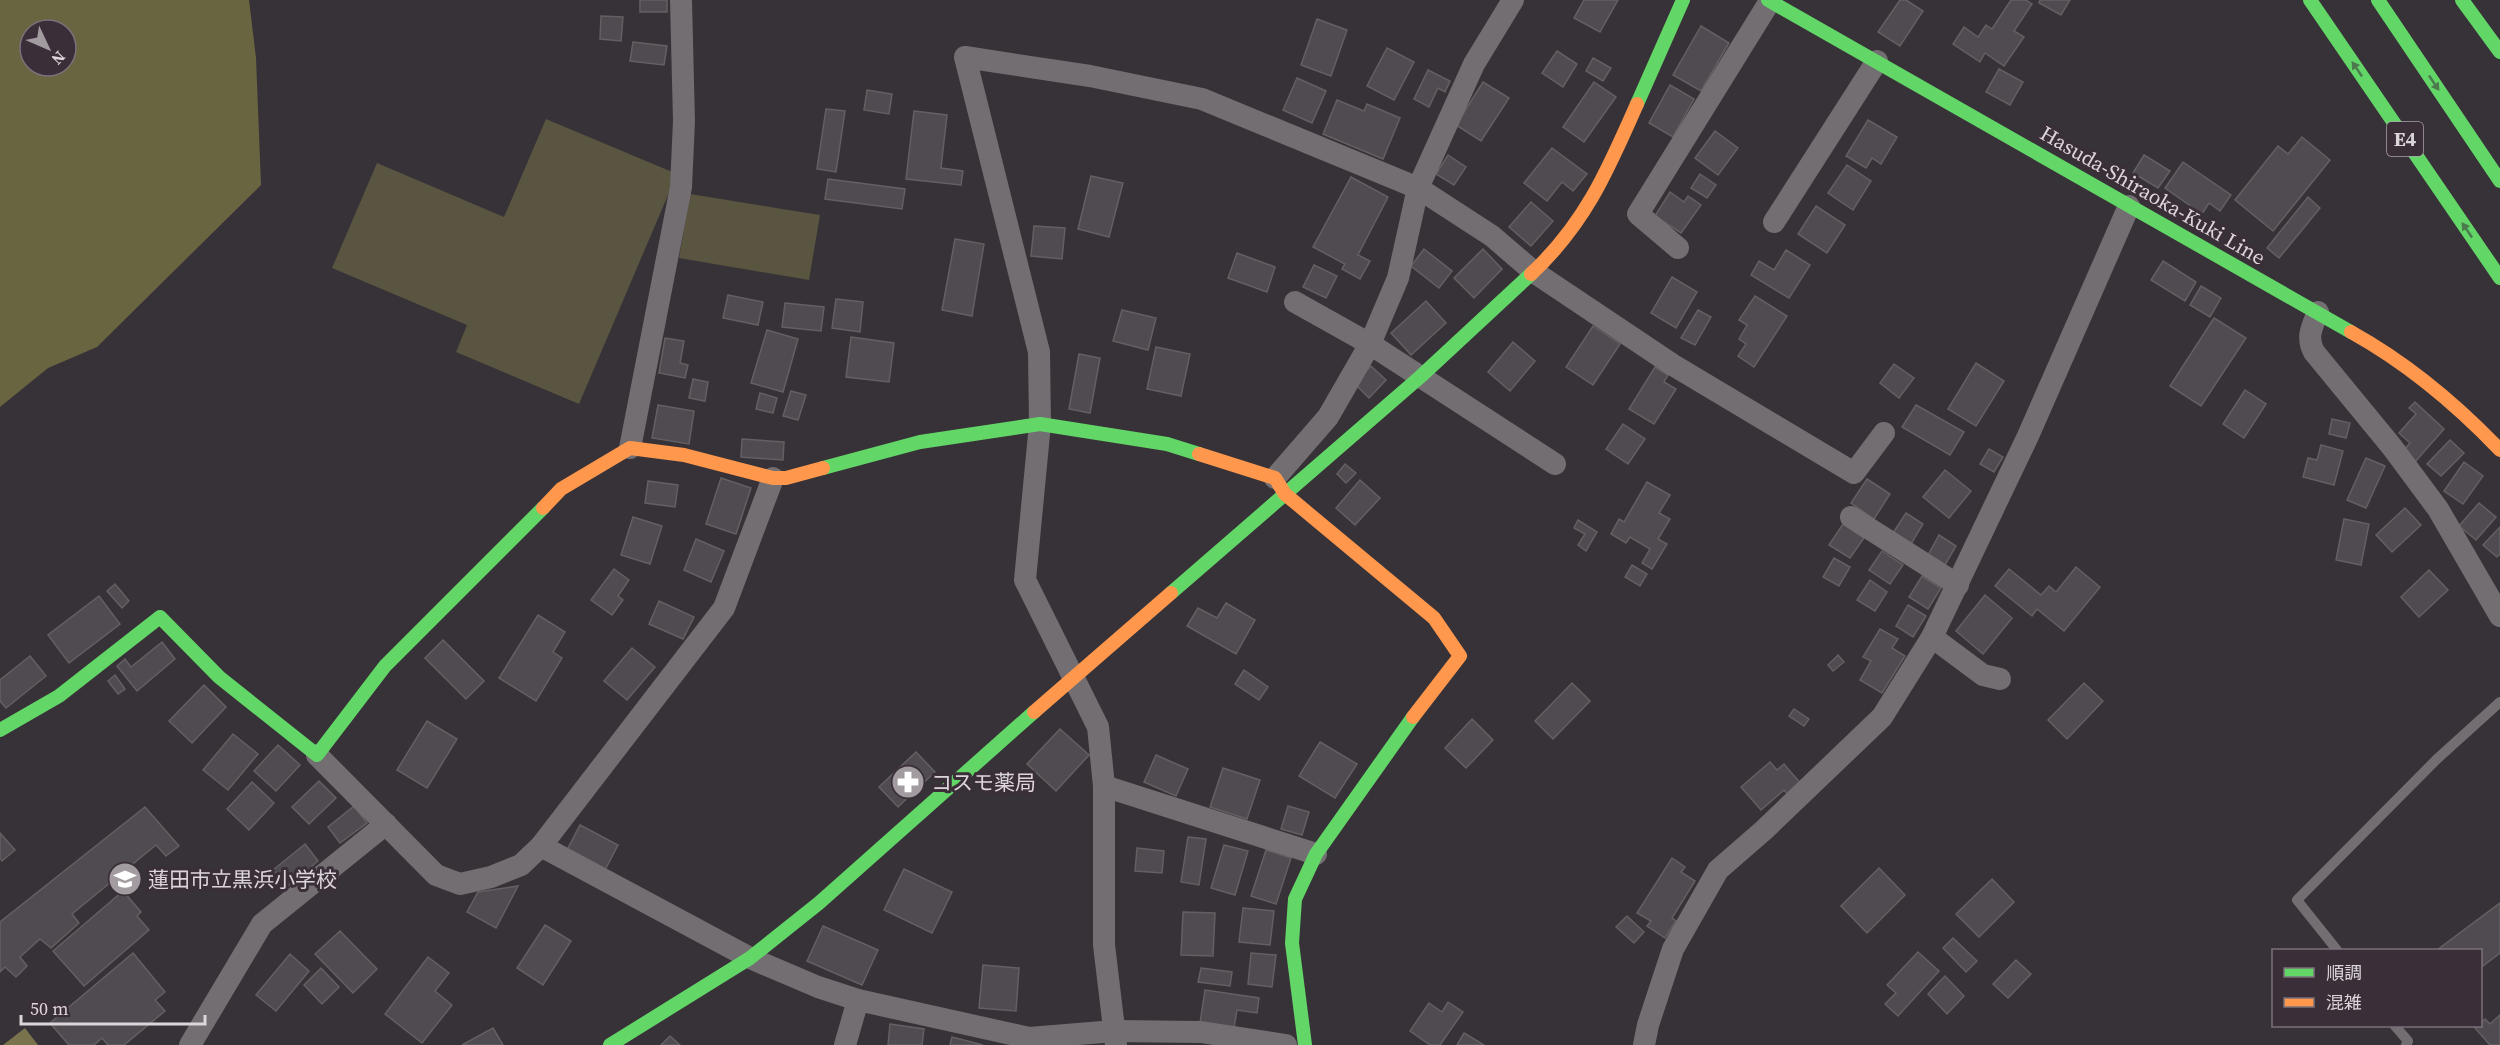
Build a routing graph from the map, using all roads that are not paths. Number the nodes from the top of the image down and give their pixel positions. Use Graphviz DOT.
graph roads {
  1 [pos="681,0"];
  2 [pos="1513,0"];
  3 [pos="1683,0"];
  4 [pos="2310,0"];
  5 [pos="2378,0"];
  6 [pos="2462,0"];
  7 [pos="1769,1"];
  8 [pos="2500,52"];
  9 [pos="1877,61"];
  10 [pos="2500,181"];
  11 [pos="1418,188"];
  12 [pos="2129,206"];
  13 [pos="1774,222"];
  14 [pos="1678,248"];
  15 [pos="1534,272"];
  16 [pos="2500,278"];
  17 [pos="1295,302"];
  18 [pos="2319,312"];
  19 [pos="1370,344"];
  20 [pos="1420,378"];
  21 [pos="1040,424"];
  22 [pos="1884,433"];
  23 [pos="630,448"];
  24 [pos="2500,450"];
  25 [pos="1555,464"];
  26 [pos="773,478"];
  27 [pos="1280,486"];
  28 [pos="1851,517"];
  29 [pos="1958,585"];
  30 [pos="2500,616"];
  31 [pos="1932,637"];
  32 [pos="1073,678"];
  33 [pos="2000,679"];
  34 [pos="2500,702"];
  35 [pos="0,730"];
  36 [pos="317,755"];
  37 [pos="1104,786"];
  38 [pos="387,824"];
  39 [pos="541,846"];
  40 [pos="1316,855"];
  41 [pos="2335,949"];
  42 [pos="750,958"];
  43 [pos="858,1000"];
  44 [pos="2396,1027"];
  45 [pos="1116,1038"];
  46 [pos="190,1045"];
  47 [pos="610,1045"];
  48 [pos="845,1045"];
  49 [pos="1286,1045"];
  50 [pos="1305,1045"];
  51 [pos="1644,1045"];
  52 [pos="2406,1045"];
  1 -- 23 [label="street"];
  2 -- 11 [label="street"];
  3 -- 15 [label="main road"];
  16 -- 4 [label="main road, E4, one-way"];
  5 -- 10 [label="main road, E4, one-way"];
  6 -- 8 [label="main road"];
  7 -- 9 [label="main road, Hasuda-Shiraoka-Kuki Line"];
  7 -- 14 [label="street"];
  9 -- 12 [label="main road, Hasuda-Shiraoka-Kuki Line"];
  9 -- 13 [label="street"];
  11 -- 15 [label="street"];
  11 -- 19 [label="street"];
  11 -- 21 [label="street"];
  12 -- 18 [label="main road, Hasuda-Shiraoka-Kuki Line"];
  12 -- 29 [label="street"];
  15 -- 20 [label="main road"];
  15 -- 22 [label="street"];
  17 -- 19 [label="street"];
  18 -- 24 [label="main road, Hasuda-Shiraoka-Kuki Line"];
  18 -- 30 [label="street"];
  19 -- 20 [label="street"];
  19 -- 27 [label="street"];
  20 -- 25 [label="street"];
  20 -- 27 [label="main road"];
  21 -- 26 [label="main road"];
  21 -- 27 [label="main road"];
  21 -- 32 [label="street"];
  23 -- 26 [label="main road"];
  23 -- 36 [label="main road"];
  26 -- 39 [label="street"];
  27 -- 32 [label="main road"];
  27 -- 40 [label="main road"];
  28 -- 29 [label="street"];
  29 -- 31 [label="street"];
  31 -- 33 [label="street"];
  31 -- 51 [label="street"];
  32 -- 37 [label="street"];
  32 -- 42 [label="main road"];
  34 -- 41 [label="lane"];
  35 -- 36 [label="main road"];
  36 -- 38 [label="street"];
  37 -- 40 [label="street"];
  37 -- 45 [label="street"];
  38 -- 39 [label="street"];
  38 -- 46 [label="street"];
  39 -- 42 [label="street"];
  40 -- 50 [label="main road"];
  42 -- 43 [label="street"];
  42 -- 47 [label="main road"];
  43 -- 45 [label="street"];
  43 -- 48 [label="street"];
  44 -- 52 [label="lane"];
  45 -- 49 [label="street"];
}
